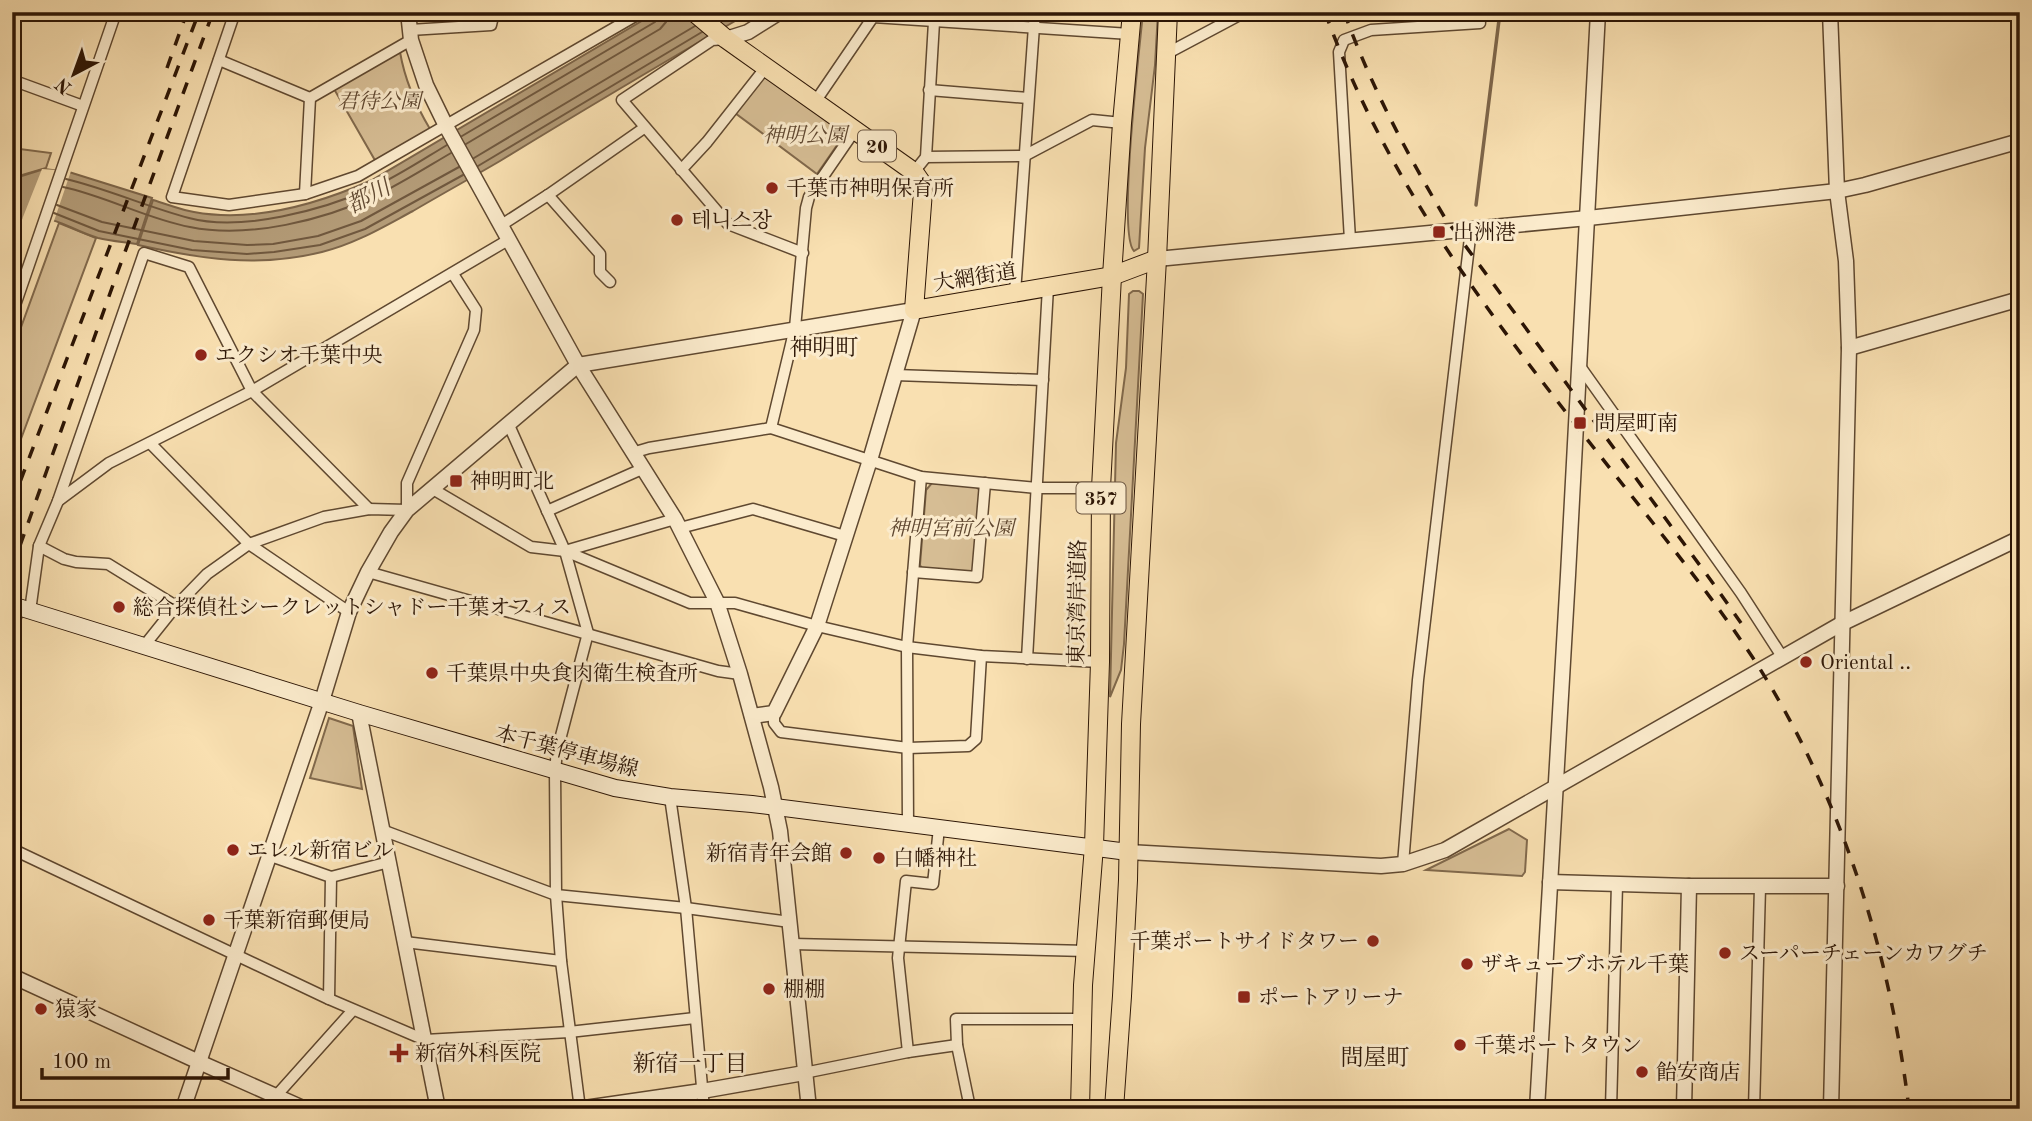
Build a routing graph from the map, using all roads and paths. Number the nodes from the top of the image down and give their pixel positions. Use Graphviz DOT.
graph roads {
  1 [pos="116,12"];
  2 [pos="235,12"];
  3 [pos="408,12"];
  4 [pos="495,12"];
  5 [pos="642,12"];
  6 [pos="694,12"];
  7 [pos="780,12"];
  8 [pos="1035,12"];
  9 [pos="1132,12"];
  10 [pos="1168,12"];
  11 [pos="1245,12"];
  12 [pos="1598,12"];
  13 [pos="1830,12"];
  14 [pos="869,15"];
  15 [pos="934,22"];
  16 [pos="1480,23"];
  17 [pos="1034,29"];
  18 [pos="1130,34"];
  19 [pos="410,35"];
  20 [pos="726,39"];
  21 [pos="1166,54"];
  22 [pos="219,60"];
  23 [pos="766,67"];
  24 [pos="12,80"];
  25 [pos="929,90"];
  26 [pos="310,98"];
  27 [pos="1028,98"];
  28 [pos="815,102"];
  29 [pos="83,106"];
  30 [pos="1122,122"];
  31 [pos="446,126"];
  32 [pos="644,128"];
  33 [pos="855,130"];
  34 [pos="2020,141"];
  35 [pos="1024,156"];
  36 [pos="926,157"];
  37 [pos="681,170"];
  38 [pos="914,172"];
  39 [pos="1837,191"];
  40 [pos="305,194"];
  41 [pos="548,195"];
  42 [pos="1588,218"];
  43 [pos="500,226"];
  44 [pos="1471,229"];
  45 [pos="508,240"];
  46 [pos="1350,240"];
  47 [pos="803,253"];
  48 [pos="1157,259"];
  49 [pos="453,274"];
  50 [pos="1112,276"];
  51 [pos="610,282"];
  52 [pos="1048,287"];
  53 [pos="1015,293"];
  54 [pos="2020,299"];
  55 [pos="914,310"];
  56 [pos="12,314"];
  57 [pos="796,328"];
  58 [pos="1849,348"];
  59 [pos="578,365"];
  60 [pos="1579,365"];
  61 [pos="895,375"];
  62 [pos="1043,380"];
  63 [pos="252,391"];
  64 [pos="508,423"];
  65 [pos="771,428"];
  66 [pos="150,443"];
  67 [pos="632,453"];
  68 [pos="870,460"];
  69 [pos="642,469"];
  70 [pos="921,477"];
  71 [pos="985,483"];
  72 [pos="431,488"];
  73 [pos="1037,488"];
  74 [pos="1101,488"];
  75 [pos="58,500"];
  76 [pos="369,509"];
  77 [pos="407,510"];
  78 [pos="547,511"];
  79 [pos="678,523"];
  80 [pos="845,536"];
  81 [pos="2020,538"];
  82 [pos="250,544"];
  83 [pos="39,546"];
  84 [pos="565,551"];
  85 [pos="368,572"];
  86 [pos="913,572"];
  87 [pos="718,602"];
  88 [pos="176,606"];
  89 [pos="21,608"];
  90 [pos="349,612"];
  91 [pos="1842,624"];
  92 [pos="817,626"];
  93 [pos="12,630"];
  94 [pos="588,633"];
  95 [pos="144,646"];
  96 [pos="907,648"];
  97 [pos="981,656"];
  98 [pos="1783,658"];
  99 [pos="1027,659"];
  100 [pos="1100,663"];
  101 [pos="740,674"];
  102 [pos="321,701"];
  103 [pos="359,713"];
  104 [pos="774,713"];
  105 [pos="752,716"];
  106 [pos="908,748"];
  107 [pos="555,771"];
  108 [pos="1556,786"];
  109 [pos="670,797"];
  110 [pos="776,808"];
  111 [pos="908,825"];
  112 [pos="939,828"];
  113 [pos="382,830"];
  114 [pos="1094,846"];
  115 [pos="12,849"];
  116 [pos="1128,852"];
  117 [pos="268,855"];
  118 [pos="388,862"];
  119 [pos="1402,864"];
  120 [pos="331,877"];
  121 [pos="1550,882"];
  122 [pos="1617,884"];
  123 [pos="1689,886"];
  124 [pos="1837,886"];
  125 [pos="1760,887"];
  126 [pos="556,895"];
  127 [pos="686,908"];
  128 [pos="790,922"];
  129 [pos="405,942"];
  130 [pos="793,944"];
  131 [pos="899,946"];
  132 [pos="1087,951"];
  133 [pos="236,954"];
  134 [pos="561,961"];
  135 [pos="12,976"];
  136 [pos="329,999"];
  137 [pos="353,1010"];
  138 [pos="695,1018"];
  139 [pos="1083,1019"];
  140 [pos="569,1032"];
  141 [pos="425,1040"];
  142 [pos="957,1045"];
  143 [pos="908,1052"];
  144 [pos="199,1062"];
  145 [pos="804,1073"];
  146 [pos="702,1091"];
  147 [pos="276,1096"];
  148 [pos="183,1109"];
  149 [pos="304,1109"];
  150 [pos="438,1109"];
  151 [pos="579,1109"];
  152 [pos="704,1109"];
  153 [pos="809,1109"];
  154 [pos="968,1109"];
  155 [pos="1080,1109"];
  156 [pos="1114,1109"];
  157 [pos="1536,1109"];
  158 [pos="1611,1109"];
  159 [pos="1684,1109"];
  160 [pos="1754,1109"];
  161 [pos="1831,1109"];
  1 -- 29 [label="street"];
  2 -- 22 [label="street"];
  3 -- 19 [label="street"];
  4 -- 19 [label="street"];
  5 -- 31 [label="street"];
  6 -- 20 [label="main road, 20"];
  7 -- 20 [label="street"];
  8 -- 17 [label="street"];
  9 -- 18 [label="main road, 東京湾岸道路 / 357"];
  10 -- 21 [label="main road, 357"];
  11 -- 21 [label="street"];
  12 -- 42 [label="street"];
  13 -- 39 [label="street"];
  14 -- 15 [label="street"];
  14 -- 28 [label="street"];
  15 -- 17 [label="street"];
  15 -- 25 [label="street"];
  16 -- 46 [label="street"];
  17 -- 18 [label="street"];
  17 -- 27 [label="street"];
  18 -- 30 [label="main road, 東京湾岸道路 / 357"];
  19 -- 26 [label="street"];
  19 -- 31 [label="street"];
  20 -- 23 [label="main road, 20"];
  20 -- 32 [label="street"];
  21 -- 48 [label="main road, 357"];
  22 -- 26 [label="street"];
  22 -- 40 [label="street"];
  23 -- 28 [label="main road, 20"];
  23 -- 37 [label="street"];
  24 -- 29 [label="street"];
  25 -- 27 [label="street"];
  25 -- 36 [label="street"];
  26 -- 40 [label="street"];
  27 -- 35 [label="street"];
  28 -- 33 [label="main road, 20"];
  29 -- 56 [label="street"];
  30 -- 35 [label="street"];
  30 -- 50 [label="main road, 東京湾岸道路 / 357"];
  31 -- 40 [label="street"];
  31 -- 43 [label="street"];
  32 -- 37 [label="street"];
  32 -- 41 [label="street"];
  33 -- 38 [label="main road, 20"];
  33 -- 47 [label="street"];
  34 -- 39 [label="street"];
  35 -- 36 [label="street"];
  35 -- 53 [label="street"];
  36 -- 38 [label="street"];
  37 -- 47 [label="street"];
  38 -- 55 [label="main road, 大網街道 / 20"];
  39 -- 42 [label="street"];
  39 -- 58 [label="street"];
  41 -- 43 [label="street"];
  41 -- 51 [label="street"];
  42 -- 44 [label="street"];
  42 -- 60 [label="street"];
  43 -- 45 [label="street"];
  44 -- 46 [label="street"];
  44 -- 119 [label="street"];
  45 -- 49 [label="street"];
  45 -- 59 [label="street"];
  46 -- 48 [label="street"];
  47 -- 57 [label="street"];
  48 -- 50 [label="main road, 大網街道"];
  48 -- 116 [label="main road, 357"];
  49 -- 63 [label="street"];
  49 -- 77 [label="street"];
  50 -- 52 [label="main road, 大網街道"];
  50 -- 74 [label="main road, 東京湾岸道路 / 357"];
  52 -- 53 [label="main road, 大網街道"];
  52 -- 62 [label="street"];
  53 -- 55 [label="main road, 大網街道"];
  54 -- 58 [label="street"];
  55 -- 57 [label="street"];
  55 -- 61 [label="street"];
  57 -- 59 [label="street"];
  57 -- 65 [label="street"];
  58 -- 91 [label="street"];
  59 -- 64 [label="street"];
  59 -- 67 [label="street"];
  60 -- 98 [label="street"];
  60 -- 108 [label="street"];
  61 -- 62 [label="street"];
  61 -- 68 [label="street"];
  62 -- 73 [label="street"];
  63 -- 66 [label="street"];
  63 -- 75 [label="street"];
  63 -- 76 [label="street"];
  64 -- 72 [label="street"];
  64 -- 78 [label="street"];
  65 -- 67 [label="street"];
  65 -- 68 [label="street"];
  66 -- 75 [label="street"];
  66 -- 82 [label="street"];
  67 -- 69 [label="street"];
  68 -- 70 [label="street"];
  68 -- 80 [label="street"];
  69 -- 78 [label="street"];
  69 -- 79 [label="street"];
  70 -- 71 [label="street"];
  70 -- 86 [label="street"];
  71 -- 73 [label="street"];
  71 -- 86 [label="street"];
  72 -- 77 [label="street"];
  72 -- 84 [label="street"];
  73 -- 74 [label="street"];
  73 -- 99 [label="street"];
  74 -- 100 [label="main road, 東京湾岸道路 / 357"];
  75 -- 83 [label="street"];
  76 -- 77 [label="street"];
  76 -- 82 [label="street"];
  77 -- 85 [label="street"];
  78 -- 84 [label="street"];
  79 -- 80 [label="street"];
  79 -- 84 [label="street"];
  79 -- 87 [label="street"];
  80 -- 92 [label="street"];
  81 -- 91 [label="street"];
  82 -- 88 [label="street"];
  82 -- 90 [label="street"];
  83 -- 88 [label="street"];
  83 -- 89 [label="street"];
  84 -- 87 [label="street"];
  84 -- 94 [label="street"];
  85 -- 90 [label="street"];
  85 -- 94 [label="street"];
  86 -- 96 [label="street"];
  87 -- 92 [label="street"];
  87 -- 101 [label="street"];
  88 -- 95 [label="street"];
  89 -- 93 [label="street"];
  89 -- 95 [label="main road, 本千葉停車場線"];
  90 -- 102 [label="street"];
  91 -- 98 [label="street"];
  91 -- 124 [label="street"];
  92 -- 96 [label="street"];
  92 -- 104 [label="street"];
  94 -- 101 [label="street"];
  94 -- 107 [label="street"];
  95 -- 102 [label="main road, 本千葉停車場線"];
  96 -- 97 [label="street"];
  96 -- 106 [label="street"];
  97 -- 99 [label="street"];
  97 -- 106 [label="street"];
  98 -- 108 [label="street"];
  99 -- 100 [label="street"];
  100 -- 114 [label="main road, 東京湾岸道路 / 357"];
  101 -- 105 [label="street"];
  102 -- 103 [label="main road, 本千葉停車場線"];
  102 -- 117 [label="street"];
  103 -- 107 [label="main road, 本千葉停車場線"];
  103 -- 113 [label="street"];
  104 -- 105 [label="street"];
  104 -- 106 [label="street"];
  105 -- 110 [label="street"];
  106 -- 111 [label="street"];
  107 -- 109 [label="main road, 本千葉停車場線"];
  107 -- 126 [label="street"];
  108 -- 119 [label="street"];
  108 -- 121 [label="street"];
  109 -- 110 [label="main road, 本千葉停車場線"];
  109 -- 127 [label="street"];
  110 -- 111 [label="main road, 本千葉停車場線"];
  110 -- 128 [label="street"];
  111 -- 112 [label="main road, 本千葉停車場線"];
  112 -- 114 [label="main road, 本千葉停車場線"];
  112 -- 131 [label="street"];
  113 -- 118 [label="street"];
  113 -- 126 [label="street"];
  114 -- 116 [label="main road, 本千葉停車場線"];
  114 -- 132 [label="main road, 東京湾岸道路 / 357"];
  115 -- 133 [label="street"];
  116 -- 119 [label="street"];
  116 -- 156 [label="main road, 357"];
  117 -- 120 [label="street"];
  117 -- 133 [label="street"];
  118 -- 120 [label="street"];
  118 -- 129 [label="street"];
  120 -- 136 [label="street"];
  121 -- 122 [label="street"];
  121 -- 157 [label="street"];
  122 -- 123 [label="street"];
  122 -- 158 [label="street"];
  123 -- 125 [label="street"];
  123 -- 159 [label="street"];
  124 -- 125 [label="street"];
  124 -- 161 [label="street"];
  125 -- 160 [label="street"];
  126 -- 127 [label="street"];
  126 -- 134 [label="street"];
  127 -- 128 [label="street"];
  127 -- 138 [label="street"];
  128 -- 130 [label="street"];
  129 -- 134 [label="street"];
  129 -- 141 [label="street"];
  130 -- 131 [label="street"];
  130 -- 145 [label="street"];
  131 -- 132 [label="street"];
  131 -- 143 [label="street"];
  132 -- 139 [label="main road, 東京湾岸道路 / 357"];
  133 -- 136 [label="street"];
  133 -- 144 [label="street"];
  134 -- 140 [label="street"];
  135 -- 144 [label="street"];
  136 -- 137 [label="street"];
  137 -- 141 [label="street"];
  137 -- 147 [label="street"];
  138 -- 140 [label="street"];
  138 -- 146 [label="street"];
  139 -- 142 [label="street"];
  139 -- 155 [label="main road, 東京湾岸道路 / 357"];
  140 -- 141 [label="street"];
  140 -- 151 [label="street"];
  141 -- 150 [label="street"];
  142 -- 143 [label="street"];
  142 -- 154 [label="street"];
  143 -- 145 [label="street"];
  144 -- 147 [label="street"];
  144 -- 148 [label="street"];
  145 -- 146 [label="street"];
  145 -- 153 [label="street"];
  146 -- 151 [label="street"];
  146 -- 152 [label="street"];
  147 -- 149 [label="street"];
}
